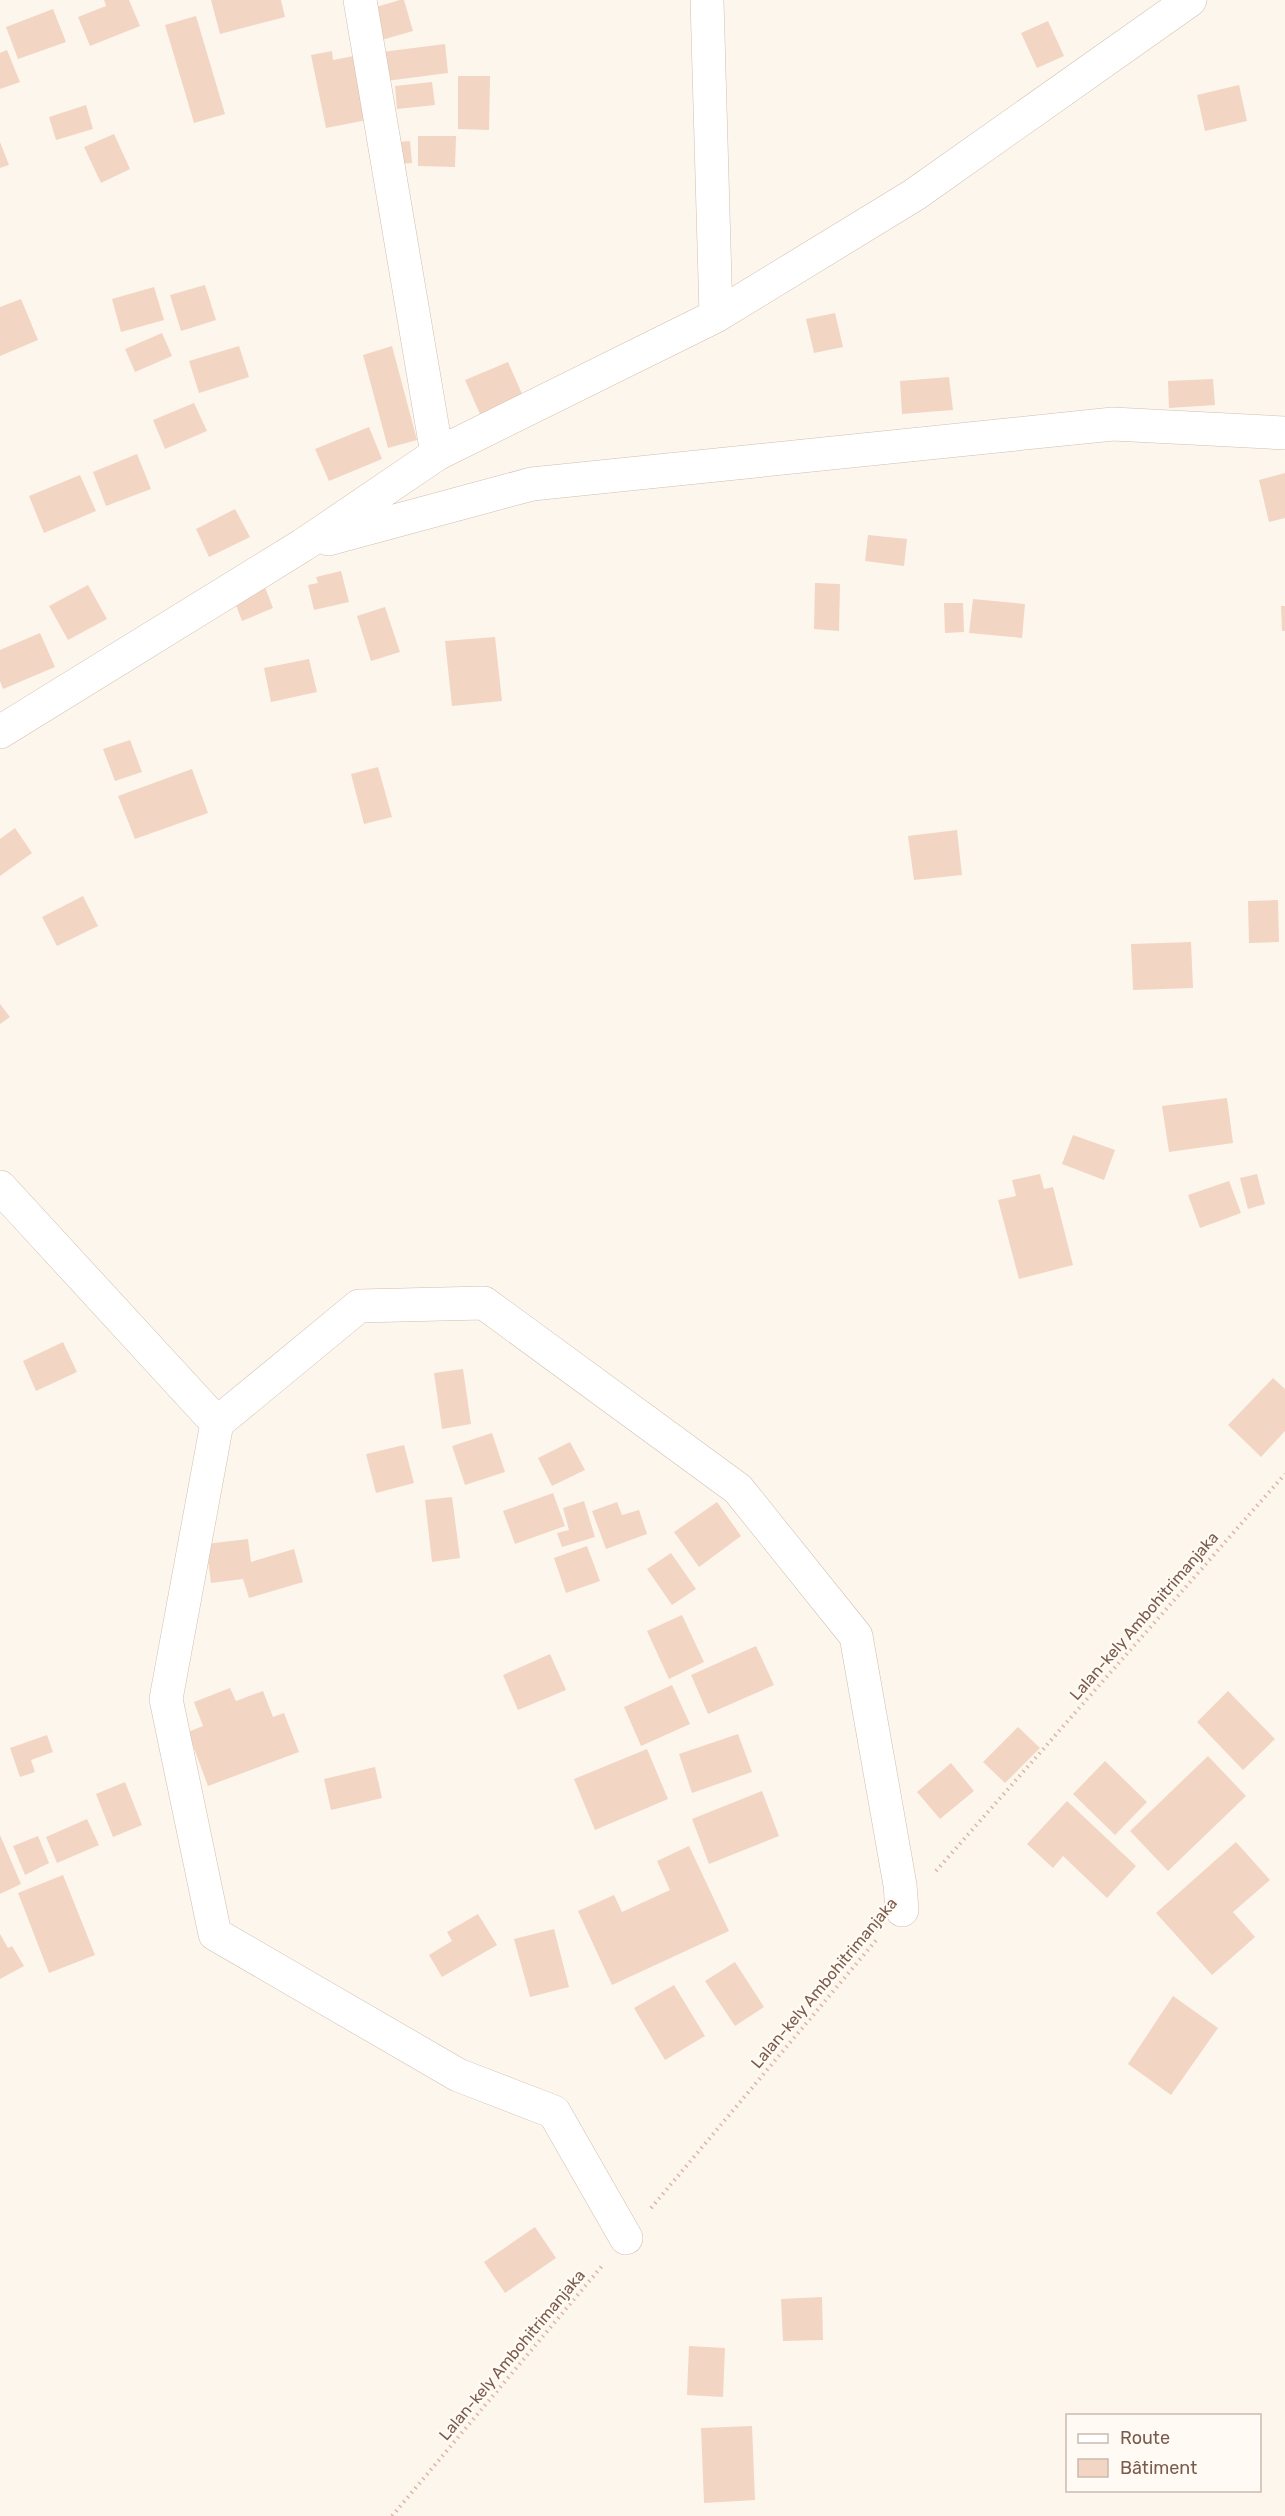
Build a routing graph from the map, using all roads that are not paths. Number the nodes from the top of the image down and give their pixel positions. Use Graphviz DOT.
graph roads {
  1 [pos="360,0"];
  2 [pos="707,0"];
  3 [pos="1190,0"];
  4 [pos="716,316"];
  5 [pos="1285,433"];
  6 [pos="437,454"];
  7 [pos="303,545"];
  8 [pos="1,729"];
  9 [pos="0,1187"];
  10 [pos="217,1423"];
  11 [pos="902,1910"];
  12 [pos="626,2238"];
  1 -- 6 [label="street"];
  2 -- 4 [label="street"];
  3 -- 4 [label="street"];
  4 -- 6 [label="street"];
  5 -- 7 [label="street"];
  6 -- 7 [label="street"];
  7 -- 8 [label="street"];
  9 -- 10 [label="street"];
  10 -- 11 [label="street"];
  10 -- 12 [label="street"];
}
